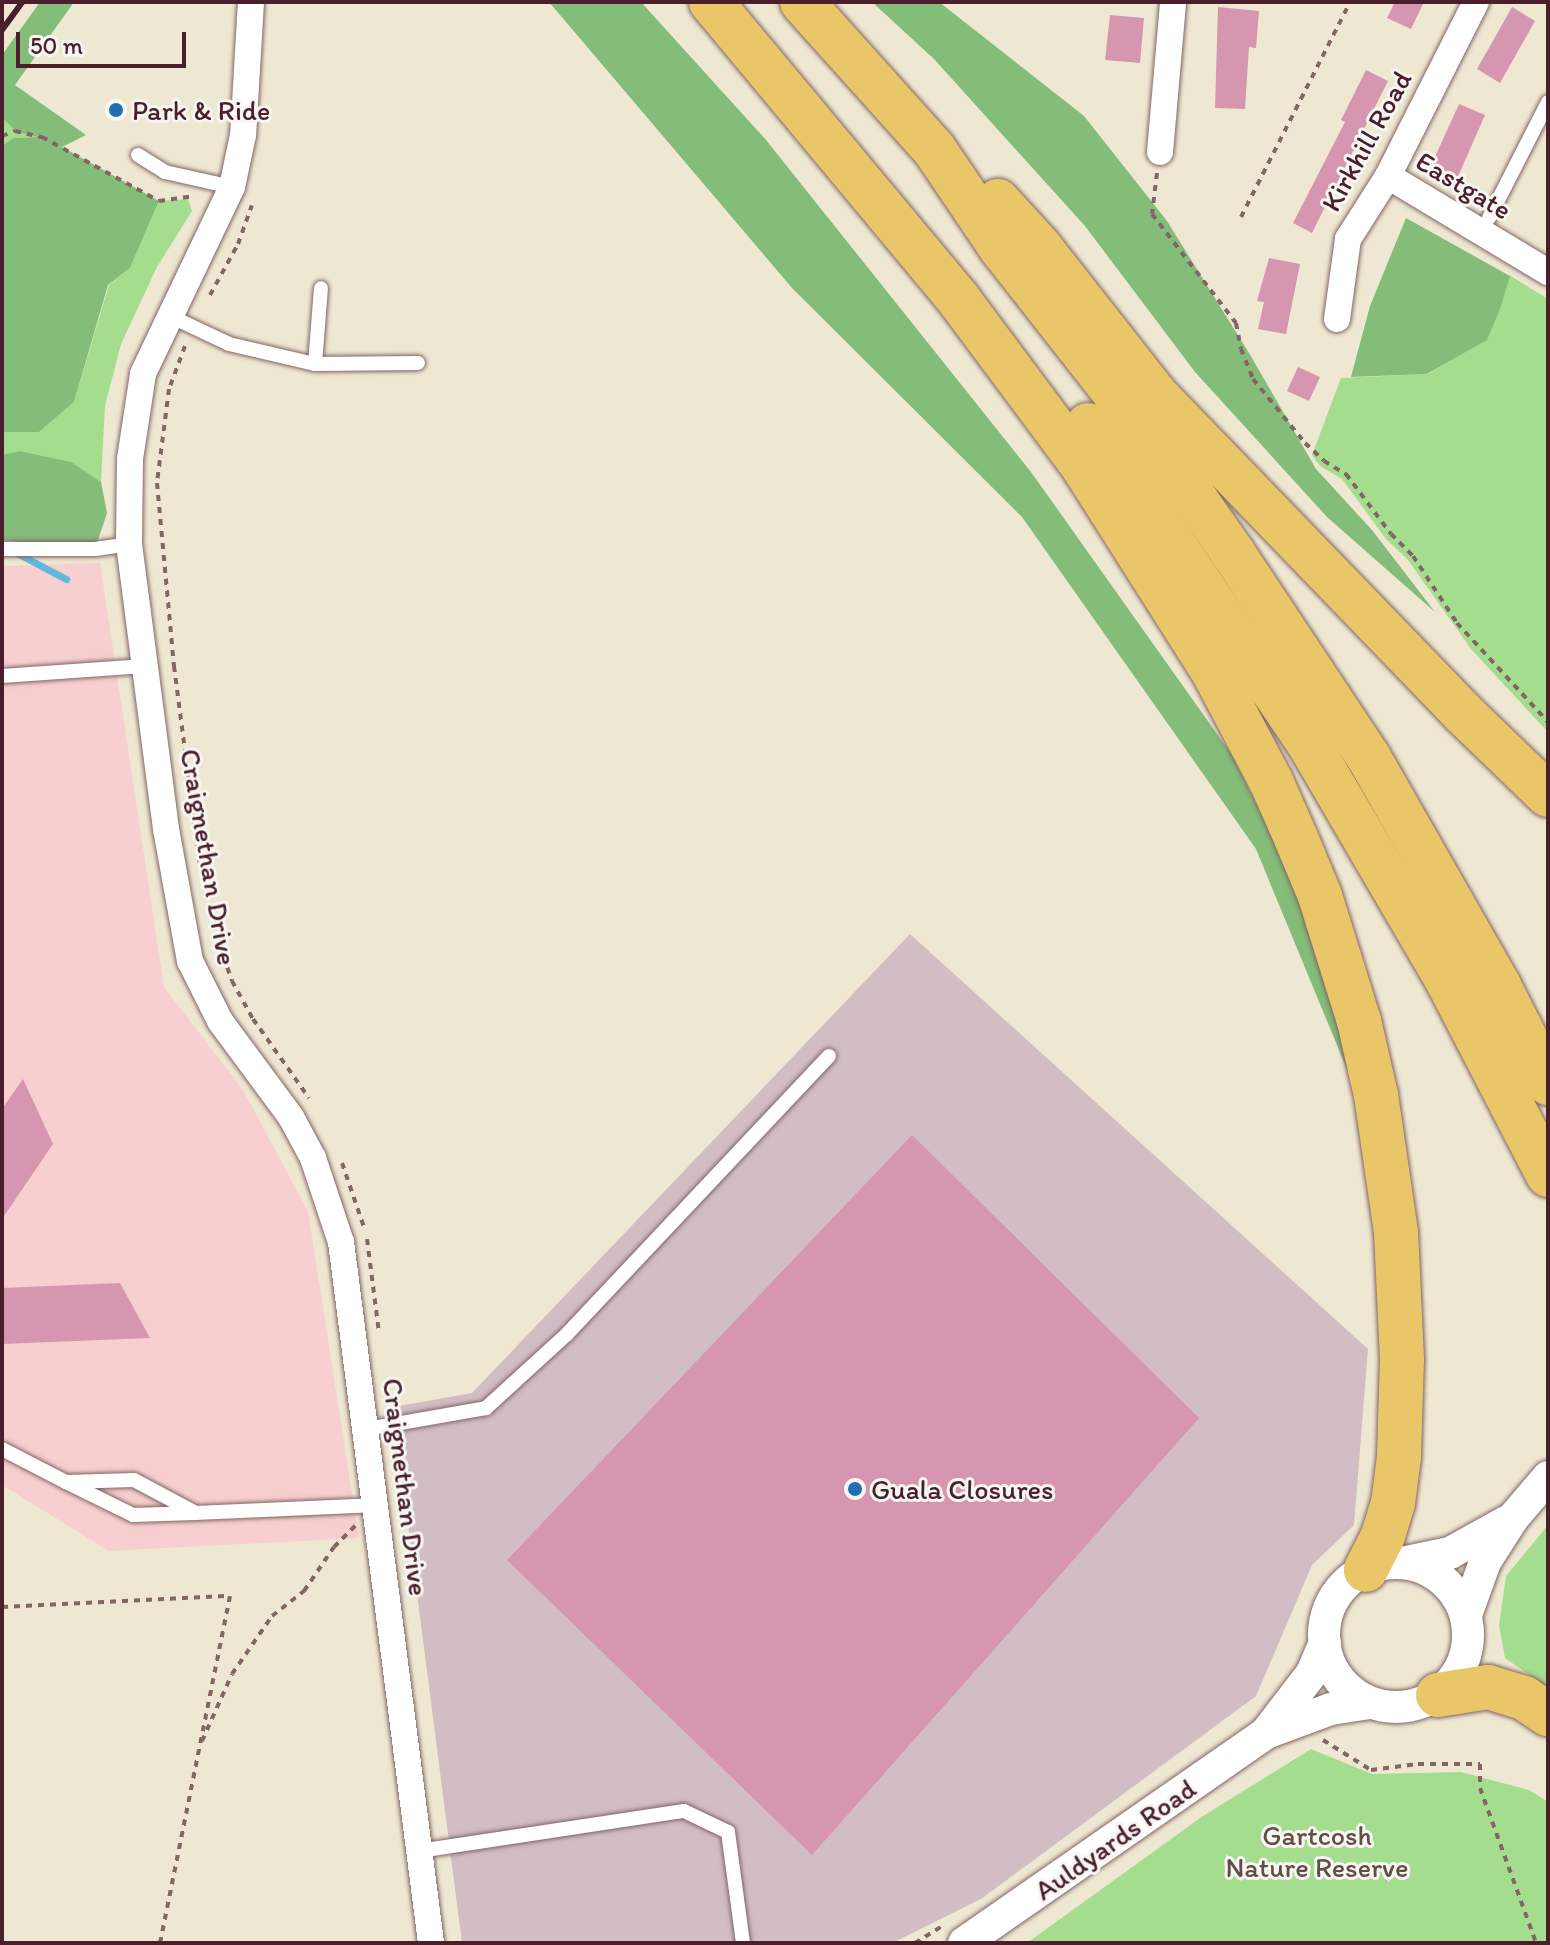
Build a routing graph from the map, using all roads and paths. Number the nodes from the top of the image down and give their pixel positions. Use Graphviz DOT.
graph roads {
  1 [pos="251,2"];
  2 [pos="711,2"];
  3 [pos="720,2"];
  4 [pos="802,2"];
  5 [pos="809,2"];
  6 [pos="1173,2"];
  7 [pos="1350,2"];
  8 [pos="1476,2"];
  9 [pos="1548,102"];
  10 [pos="2,136"];
  11 [pos="1160,152"];
  12 [pos="138,155"];
  13 [pos="1388,176"];
  14 [pos="224,186"];
  15 [pos="253,204"];
  16 [pos="1241,217"];
  17 [pos="1489,218"];
  18 [pos="1548,272"];
  19 [pos="321,288"];
  20 [pos="1337,319"];
  21 [pos="182,323"];
  22 [pos="418,363"];
  23 [pos="315,364"];
  24 [pos="129,544"];
  25 [pos="2,549"];
  26 [pos="145,666"];
  27 [pos="2,676"];
  28 [pos="1548,722"];
  29 [pos="1548,795"];
  30 [pos="200,871"];
  31 [pos="205,898"];
  32 [pos="829,1056"];
  33 [pos="1548,1083"];
  34 [pos="310,1100"];
  35 [pos="341,1158"];
  36 [pos="1548,1175"];
  37 [pos="381,1348"];
  38 [pos="367,1429"];
  39 [pos="2,1449"];
  40 [pos="1548,1477"];
  41 [pos="66,1482"];
  42 [pos="377,1505"];
  43 [pos="196,1513"];
  44 [pos="1513,1518"];
  45 [pos="1383,1566"];
  46 [pos="2,1607"];
  47 [pos="1466,1615"];
  48 [pos="1325,1643"];
  49 [pos="1438,1695"];
  50 [pos="1370,1703"];
  51 [pos="1548,1714"];
  52 [pos="1266,1733"];
  53 [pos="198,1748"];
  54 [pos="419,1851"];
  55 [pos="160,1943"];
  56 [pos="431,1943"];
  57 [pos="743,1943"];
  58 [pos="964,1943"];
  59 [pos="1536,1943"];
  1 -- 14 [label="street, Craignethan Drive"];
  2 -- 45 [label="highway"];
  3 -- 36 [label="highway"];
  4 -- 33 [label="highway"];
  5 -- 29 [label="highway"];
  6 -- 11 [label="street"];
  7 -- 16 [label="path"];
  8 -- 13 [label="street, Kirkhill Road"];
  9 -- 17 [label="lane"];
  10 -- 14 [label="path"];
  11 -- 28 [label="path"];
  12 -- 14 [label="lane"];
  13 -- 18 [label="street, Eastgate"];
  13 -- 20 [label="street, Kirkhill Road"];
  14 -- 21 [label="street, Craignethan Drive"];
  15 -- 21 [label="path"];
  19 -- 23 [label="lane"];
  21 -- 23 [label="lane"];
  21 -- 24 [label="street, Craignethan Drive"];
  21 -- 30 [label="path"];
  22 -- 23 [label="lane"];
  24 -- 25 [label="lane"];
  24 -- 26 [label="street, Craignethan Drive"];
  26 -- 27 [label="lane"];
  26 -- 38 [label="street, Craignethan Drive"];
  31 -- 34 [label="path"];
  32 -- 38 [label="lane"];
  35 -- 37 [label="path"];
  38 -- 42 [label="street, Craignethan Drive"];
  39 -- 41 [label="lane"];
  40 -- 44 [label="street"];
  41 -- 43 [label="lane"];
  41 -- 43 [label="lane"];
  42 -- 43 [label="lane"];
  42 -- 53 [label="path"];
  42 -- 54 [label="street, Craignethan Drive"];
  44 -- 45 [label="street"];
  44 -- 47 [label="street"];
  45 -- 47 [label="street"];
  45 -- 48 [label="street"];
  46 -- 53 [label="path"];
  47 -- 49 [label="street"];
  48 -- 50 [label="street"];
  48 -- 52 [label="street, Auldyards Road"];
  49 -- 50 [label="street"];
  49 -- 51 [label="highway"];
  50 -- 52 [label="street, Auldyards Road"];
  52 -- 58 [label="street, Auldyards Road"];
  52 -- 59 [label="path"];
  53 -- 55 [label="path"];
  54 -- 56 [label="street, Craignethan Drive"];
  54 -- 57 [label="lane"];
}
